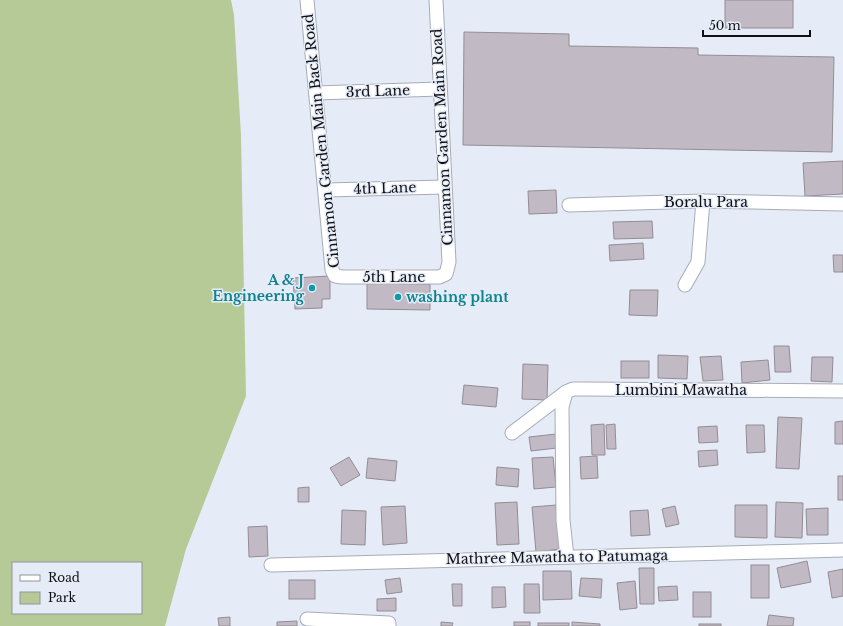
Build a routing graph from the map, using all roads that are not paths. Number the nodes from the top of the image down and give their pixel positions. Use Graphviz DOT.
graph roads {
  1 [pos="307,0"];
  2 [pos="436,0"];
  3 [pos="440,89"];
  4 [pos="316,93"];
  5 [pos="444,187"];
  6 [pos="326,190"];
  7 [pos="703,201"];
  8 [pos="843,204"];
  9 [pos="569,205"];
  10 [pos="446,274"];
  11 [pos="342,277"];
  12 [pos="685,285"];
  13 [pos="843,391"];
  14 [pos="566,392"];
  15 [pos="512,433"];
  16 [pos="843,550"];
  17 [pos="567,557"];
  18 [pos="271,565"];
  19 [pos="307,619"];
  20 [pos="389,626"];
  1 -- 4 [label="street, Cinnamon Garden Main Back Road"];
  2 -- 3 [label="street, Cinnamon Garden Main Road"];
  3 -- 4 [label="street, 3rd Lane"];
  3 -- 5 [label="street, Cinnamon Garden Main Road"];
  4 -- 6 [label="street, Cinnamon Garden Main Back Road"];
  5 -- 6 [label="street, 4th Lane"];
  5 -- 10 [label="street, Cinnamon Garden Main Road"];
  6 -- 11 [label="street, Cinnamon Garden Main Back Road"];
  7 -- 8 [label="street, Boralu Para"];
  7 -- 9 [label="street, Boralu Para"];
  7 -- 12 [label="street"];
  10 -- 11 [label="street, 5th Lane"];
  13 -- 14 [label="street, Lumbini Mawatha"];
  14 -- 15 [label="street"];
  14 -- 17 [label="street"];
  16 -- 17 [label="street, Mathree Mawatha to Patumaga"];
  17 -- 18 [label="street, Mathree Mawatha to Patumaga"];
  19 -- 20 [label="street"];
}
